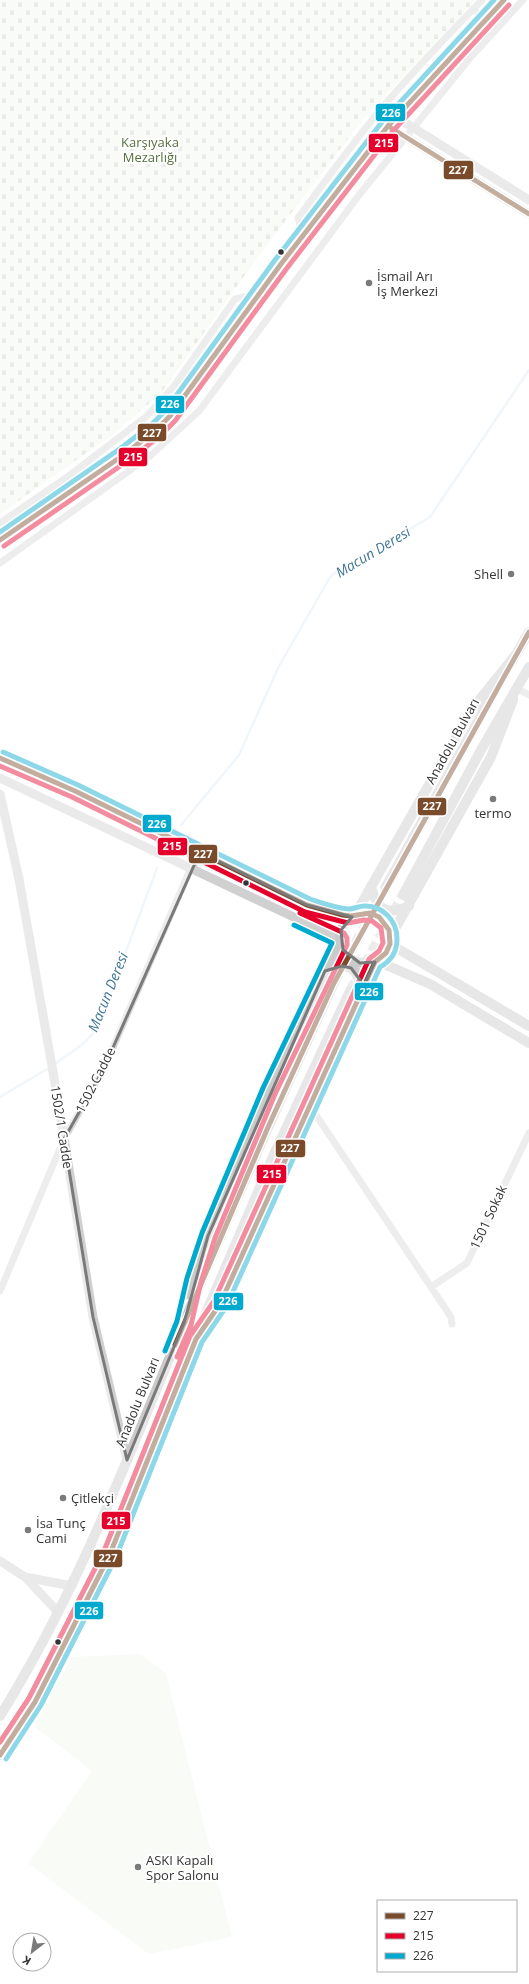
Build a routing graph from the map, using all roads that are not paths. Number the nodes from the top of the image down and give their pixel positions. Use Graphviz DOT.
graph roads {
  1 [pos="482,0"];
  2 [pos="504,0"];
  3 [pos="523,0"];
  4 [pos="473,9"];
  5 [pos="485,20"];
  6 [pos="396,117"];
  7 [pos="388,126"];
  8 [pos="413,127"];
  9 [pos="405,137"];
  10 [pos="529,200"];
  11 [pos="529,214"];
  12 [pos="303,236"];
  13 [pos="259,293"];
  14 [pos="0,523"];
  15 [pos="0,540"];
  16 [pos="0,563"];
  17 [pos="529,632"];
  18 [pos="514,657"];
  19 [pos="529,667"];
  20 [pos="514,691"];
  21 [pos="529,695"];
  22 [pos="0,758"];
  23 [pos="0,778"];
  24 [pos="0,794"];
  25 [pos="200,852"];
  26 [pos="190,870"];
  27 [pos="386,885"];
  28 [pos="371,886"];
  29 [pos="402,895"];
  30 [pos="409,906"];
  31 [pos="353,916"];
  32 [pos="390,940"];
  33 [pos="340,941"];
  34 [pos="376,962"];
  35 [pos="325,971"];
  36 [pos="334,983"];
  37 [pos="350,991"];
  38 [pos="359,996"];
  39 [pos="529,1026"];
  40 [pos="529,1043"];
  41 [pos="310,1106"];
  42 [pos="529,1133"];
  43 [pos="64,1139"];
  44 [pos="431,1287"];
  45 [pos="0,1291"];
  46 [pos="184,1323"];
  47 [pos="452,1324"];
  48 [pos="196,1339"];
  49 [pos="127,1460"];
  50 [pos="0,1561"];
  51 [pos="25,1577"];
  52 [pos="72,1586"];
  53 [pos="58,1612"];
  54 [pos="0,1716"];
  55 [pos="0,1755"];
  1 -- 4 [label="street"];
  2 -- 5 [label="street"];
  3 -- 8 [label="street"];
  4 -- 5 [label="street"];
  4 -- 12 [label="street"];
  5 -- 6 [label="street"];
  6 -- 7 [label="street"];
  6 -- 8 [label="street"];
  7 -- 9 [label="street"];
  7 -- 12 [label="street"];
  8 -- 9 [label="street"];
  8 -- 10 [label="street"];
  9 -- 11 [label="street"];
  9 -- 16 [label="street"];
  12 -- 13 [label="street"];
  13 -- 14 [label="street"];
  13 -- 15 [label="street"];
  17 -- 18 [label="main road, Anadolu Bulvarı"];
  18 -- 27 [label="main road, Anadolu Bulvarı"];
  18 -- 28 [label="main road"];
  19 -- 20 [label="main road"];
  20 -- 21 [label="street"];
  20 -- 29 [label="main road"];
  20 -- 30 [label="main road"];
  22 -- 25 [label="street"];
  23 -- 26 [label="street"];
  24 -- 43 [label="street, 1502/1 Cadde"];
  25 -- 26 [label="street"];
  25 -- 31 [label="street"];
  26 -- 33 [label="street"];
  26 -- 43 [label="street, 1502 Cadde"];
  28 -- 30 [label="main road"];
  28 -- 31 [label="main road"];
  30 -- 32 [label="main road"];
  31 -- 32 [label="main road"];
  31 -- 33 [label="main road"];
  32 -- 34 [label="main road"];
  32 -- 39 [label="main road"];
  33 -- 34 [label="main road"];
  33 -- 35 [label="main road"];
  34 -- 38 [label="main road"];
  34 -- 40 [label="main road"];
  35 -- 38 [label="main road"];
  35 -- 46 [label="main road"];
  36 -- 46 [label="main road, Anadolu Bulvarı"];
  37 -- 48 [label="main road"];
  38 -- 41 [label="main road"];
  41 -- 44 [label="street"];
  41 -- 48 [label="main road"];
  42 -- 44 [label="street, 1501 Sokak"];
  43 -- 45 [label="street, 1502 Cadde"];
  43 -- 49 [label="street, 1502/1 Cadde"];
  44 -- 47 [label="street"];
  46 -- 49 [label="main road, Anadolu Bulvarı"];
  48 -- 55 [label="main road"];
  49 -- 52 [label="main road, Anadolu Bulvarı"];
  50 -- 51 [label="street"];
  51 -- 52 [label="street"];
  51 -- 53 [label="street"];
  52 -- 53 [label="main road, Anadolu Bulvarı"];
  53 -- 54 [label="main road, Anadolu Bulvarı"];
}
